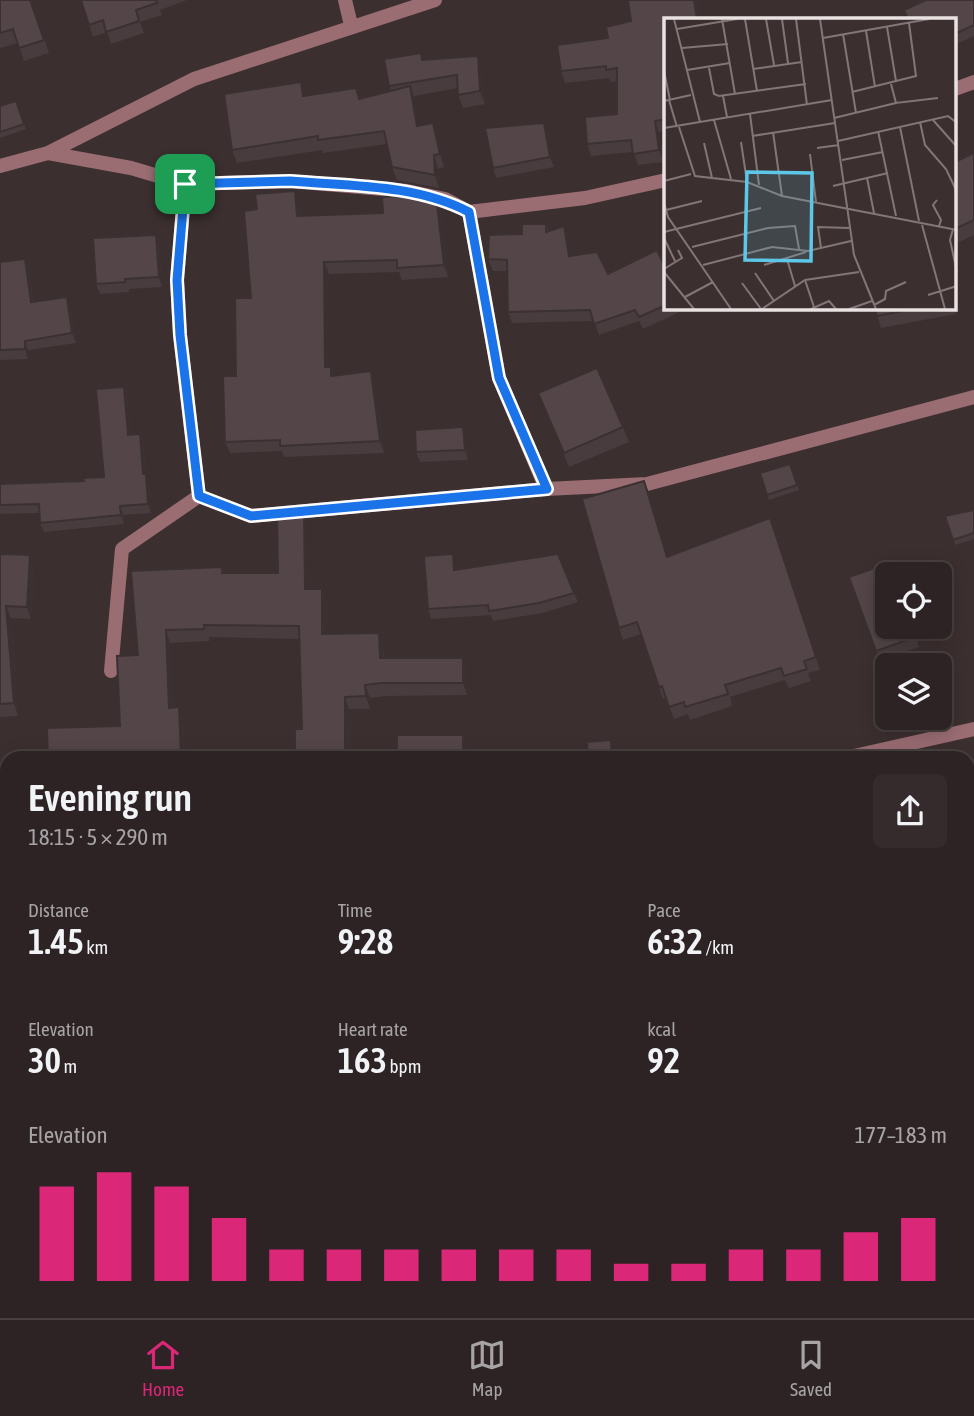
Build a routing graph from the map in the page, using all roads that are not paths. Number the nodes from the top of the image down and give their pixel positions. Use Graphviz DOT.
graph roads {
  1 [pos="345,0"];
  2 [pos="435,0"];
  3 [pos="351,25"];
  4 [pos="974,82"];
  5 [pos="956,89"];
  6 [pos="48,153"];
  7 [pos="0,166"];
  8 [pos="664,180"];
  9 [pos="185,184"];
  10 [pos="469,212"];
  11 [pos="974,397"];
  12 [pos="547,489"];
  13 [pos="199,496"];
  14 [pos="111,671"];
  15 [pos="974,729"];
  16 [pos="876,751"];
  1 -- 3 [label="street"];
  2 -- 3 [label="street"];
  3 -- 6 [label="street"];
  4 -- 5 [label="street"];
  6 -- 7 [label="street"];
  6 -- 9 [label="street"];
  8 -- 10 [label="street"];
  9 -- 10 [label="street"];
  9 -- 13 [label="street"];
  10 -- 12 [label="street"];
  11 -- 12 [label="street"];
  12 -- 13 [label="street"];
  13 -- 14 [label="street"];
  15 -- 16 [label="street"];
}
